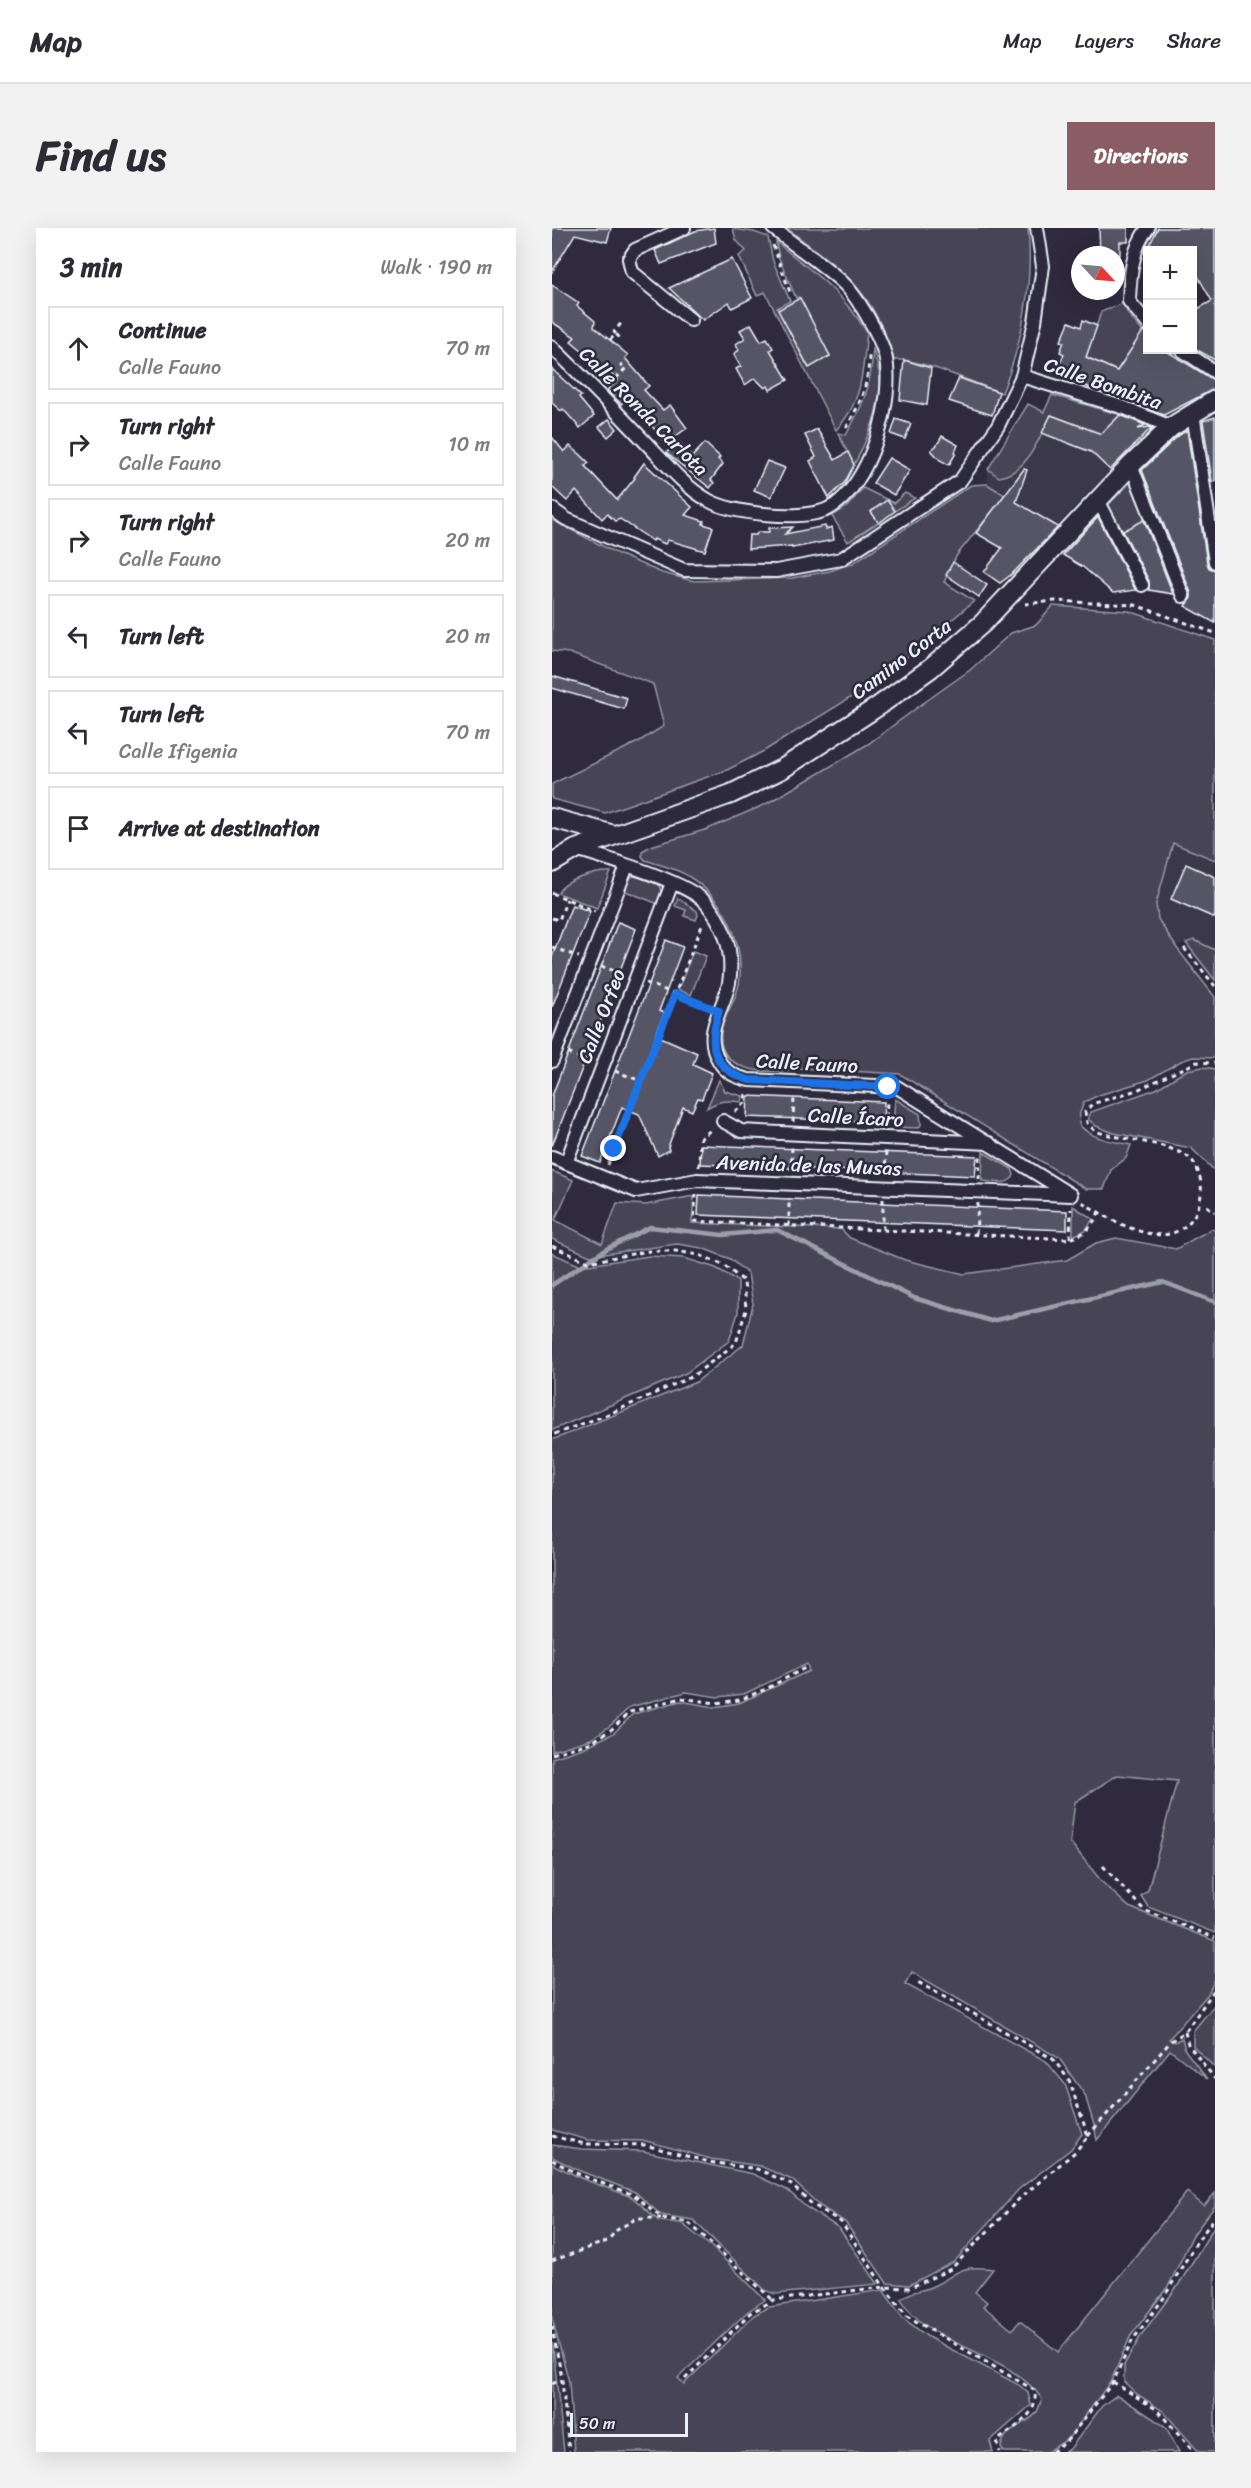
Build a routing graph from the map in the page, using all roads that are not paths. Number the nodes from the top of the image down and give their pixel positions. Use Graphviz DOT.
graph roads {
  1 [pos="684,228"];
  2 [pos="1037,228"];
  3 [pos="1148,228"];
  4 [pos="772,234"];
  5 [pos="1143,318"];
  6 [pos="691,320"];
  7 [pos="552,347"];
  8 [pos="1188,354"];
  9 [pos="1215,372"];
  10 [pos="1022,376"];
  11 [pos="1215,400"];
  12 [pos="1193,413"];
  13 [pos="1171,427"];
  14 [pos="1131,465"];
  15 [pos="1098,500"];
  16 [pos="552,509"];
  17 [pos="1215,562"];
  18 [pos="1142,585"];
  19 [pos="1183,596"];
  20 [pos="552,818"];
  21 [pos="614,835"];
  22 [pos="576,849"];
  23 [pos="552,863"];
  24 [pos="627,866"];
  25 [pos="672,883"];
  26 [pos="552,1061"];
  27 [pos="723,1121"];
  28 [pos="990,1143"];
  29 [pos="552,1157"];
  30 [pos="566,1163"];
  31 [pos="1071,1195"];
  1 -- 6 [label="street"];
  2 -- 10 [label="street"];
  3 -- 5 [label="street"];
  4 -- 7 [label="street, Calle Ronda Carlota"];
  8 -- 9 [label="street"];
  10 -- 13 [label="street, Calle Bombita"];
  10 -- 16 [label="street"];
  11 -- 12 [label="street, Camino Corta"];
  12 -- 13 [label="street, Camino Corta"];
  12 -- 17 [label="street"];
  13 -- 14 [label="street, Camino Corta"];
  14 -- 15 [label="street, Camino Corta"];
  14 -- 19 [label="street"];
  15 -- 18 [label="street"];
  15 -- 21 [label="street, Camino Corta"];
  20 -- 21 [label="street"];
  21 -- 22 [label="street, Camino Corta"];
  22 -- 23 [label="street, Camino Corta"];
  22 -- 24 [label="street, Calle Fauno"];
  24 -- 25 [label="street, Calle Fauno"];
  24 -- 26 [label="street"];
  25 -- 28 [label="street, Calle Fauno"];
  25 -- 30 [label="street, Calle Orfeo"];
  27 -- 28 [label="street, Calle Ícaro"];
  28 -- 31 [label="street, Calle Fauno"];
  29 -- 30 [label="street, Avenida de las Musas"];
  30 -- 31 [label="street, Avenida de las Musas"];
}
